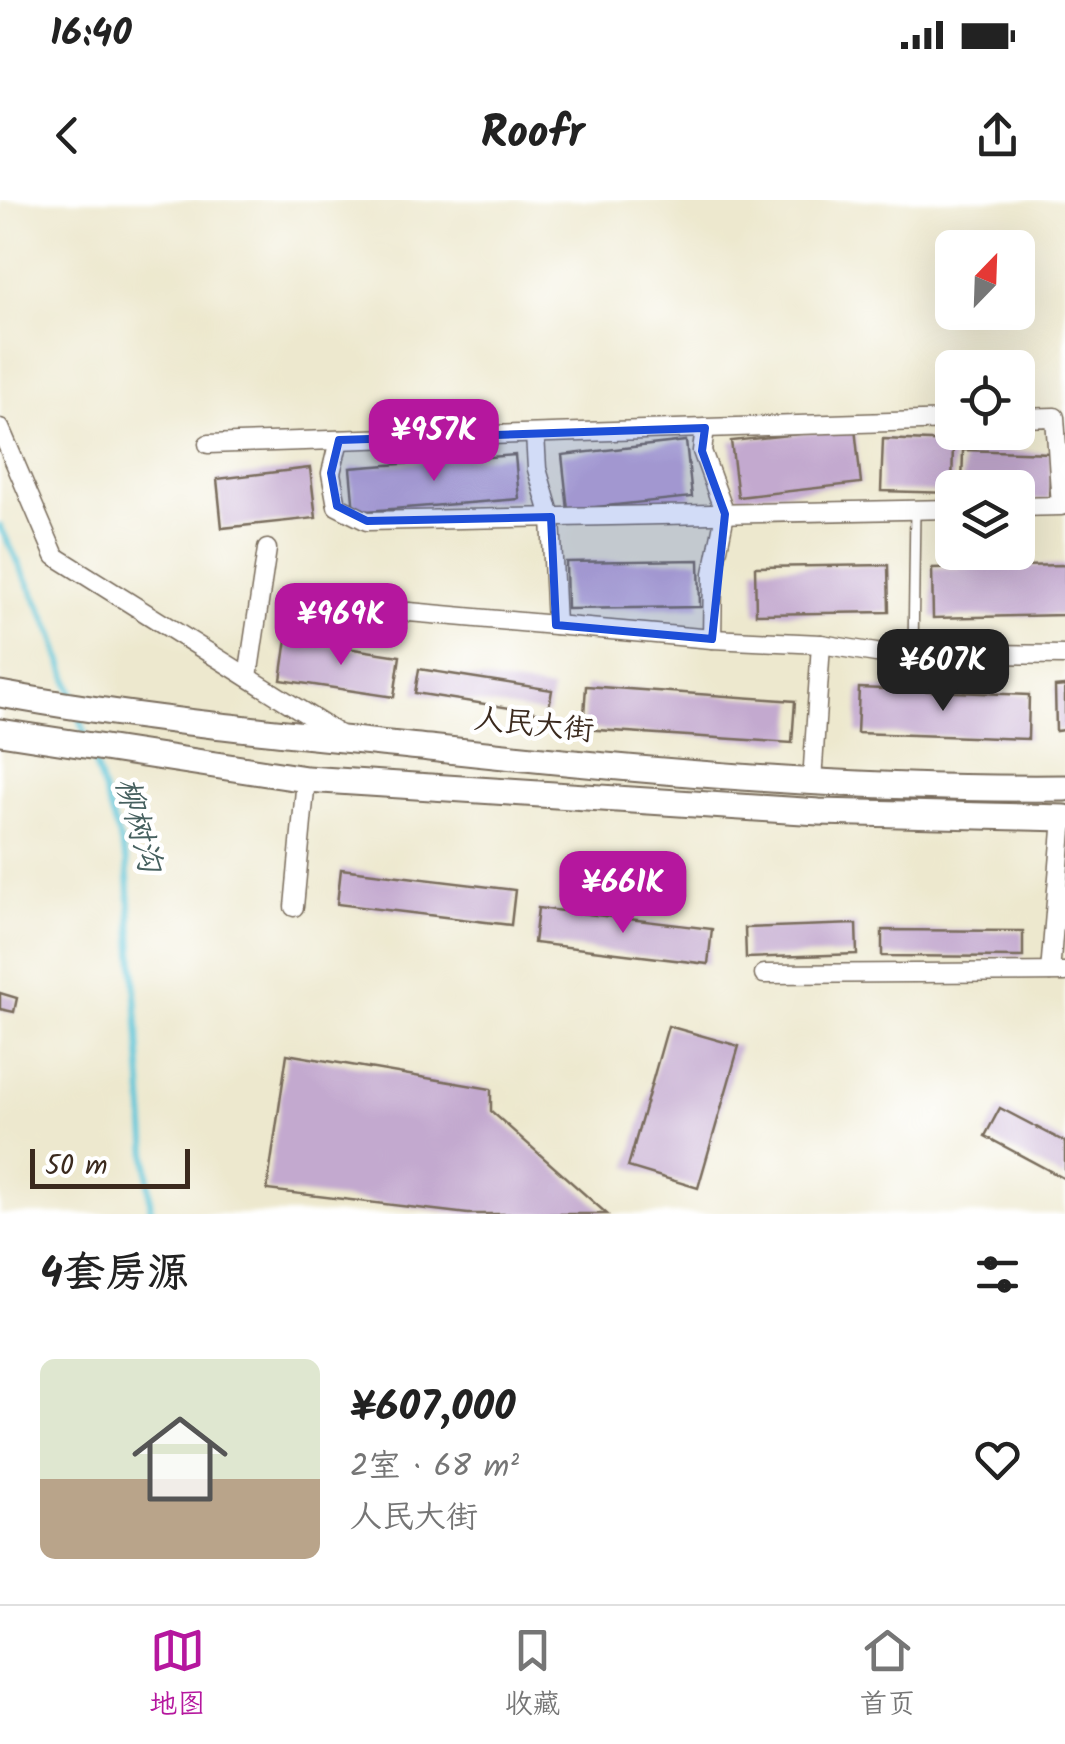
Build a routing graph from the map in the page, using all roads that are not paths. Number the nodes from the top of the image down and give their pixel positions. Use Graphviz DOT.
graph roads {
  1 [pos="1035,418"];
  2 [pos="935,421"];
  3 [pos="0,428"];
  4 [pos="705,428"];
  5 [pos="535,434"];
  6 [pos="340,440"];
  7 [pos="208,444"];
  8 [pos="1035,507"];
  9 [pos="935,509"];
  10 [pos="915,510"];
  11 [pos="724,514"];
  12 [pos="551,518"];
  13 [pos="266,548"];
  14 [pos="409,612"];
  15 [pos="556,625"];
  16 [pos="712,638"];
  17 [pos="821,644"];
  18 [pos="913,654"];
  19 [pos="1065,655"];
  20 [pos="248,677"];
  21 [pos="5,695"];
  22 [pos="4,733"];
  23 [pos="348,740"];
  24 [pos="306,779"];
  25 [pos="812,782"];
  26 [pos="1065,788"];
  27 [pos="1064,818"];
  28 [pos="294,907"];
  29 [pos="1058,972"];
  30 [pos="764,974"];
  1 -- 8 [label="street"];
  2 -- 4 [label="street"];
  3 -- 20 [label="street"];
  4 -- 5 [label="street"];
  4 -- 11 [label="street"];
  5 -- 6 [label="street"];
  5 -- 12 [label="street"];
  6 -- 7 [label="street"];
  6 -- 12 [label="street"];
  9 -- 10 [label="street"];
  10 -- 11 [label="street"];
  10 -- 18 [label="lane"];
  11 -- 12 [label="street"];
  11 -- 16 [label="street"];
  12 -- 15 [label="street"];
  13 -- 20 [label="street"];
  14 -- 15 [label="street"];
  15 -- 16 [label="street"];
  16 -- 17 [label="street"];
  17 -- 18 [label="street"];
  17 -- 25 [label="street"];
  18 -- 19 [label="street"];
  20 -- 23 [label="street"];
  21 -- 23 [label="street, 人民大街"];
  22 -- 24 [label="street"];
  23 -- 25 [label="street, 人民大街"];
  24 -- 27 [label="street"];
  24 -- 28 [label="street"];
  25 -- 26 [label="street, 人民大街"];
  27 -- 29 [label="street"];
  29 -- 30 [label="street"];
}
